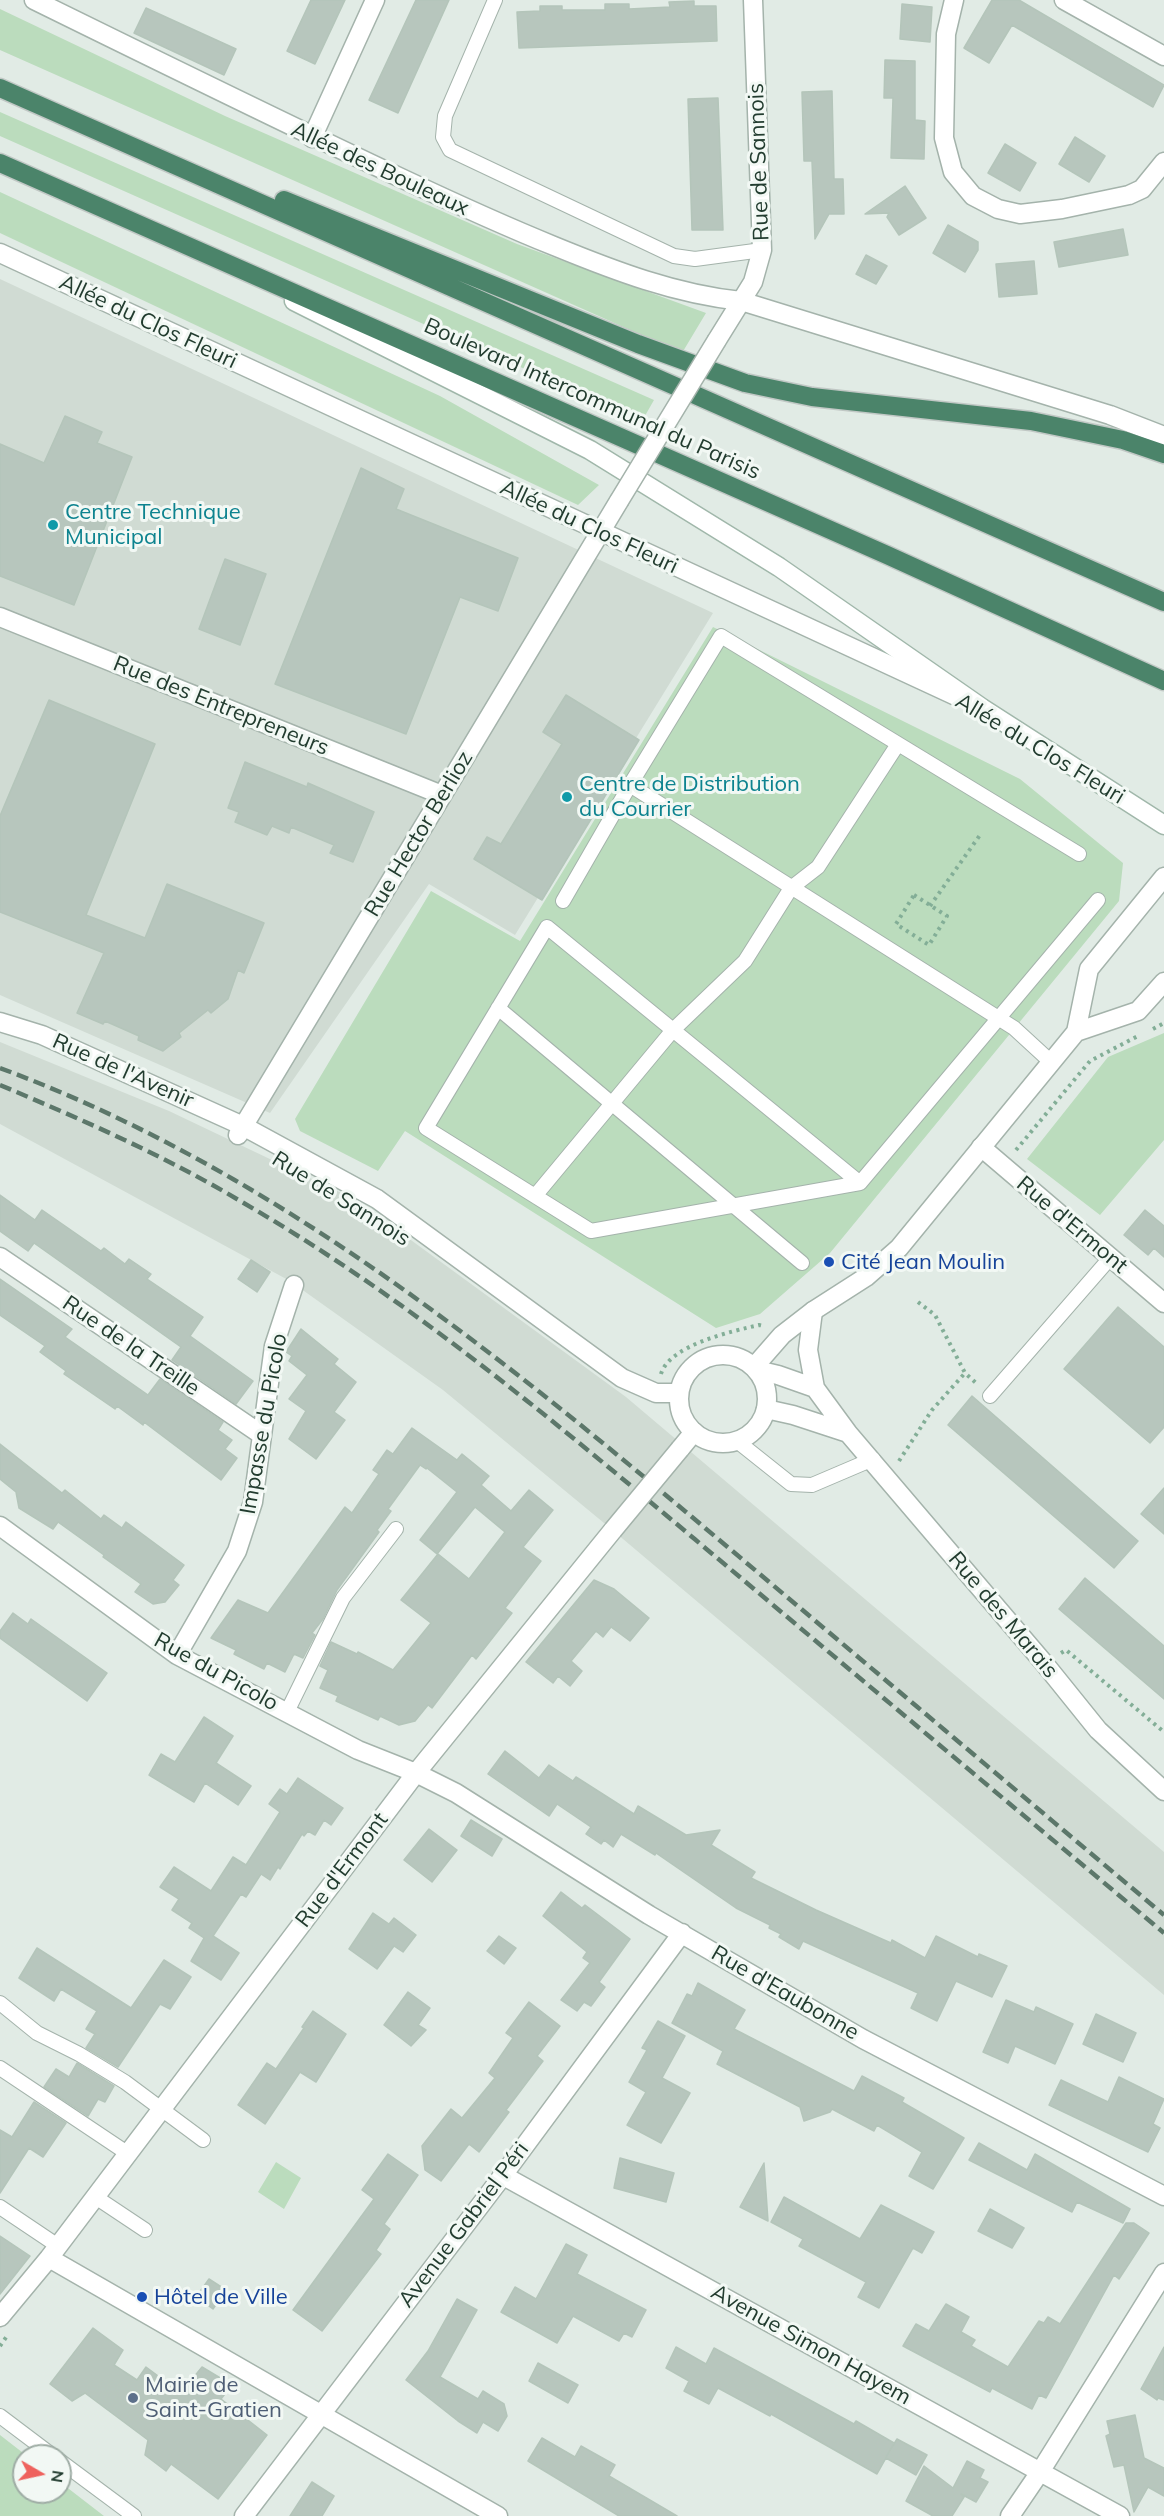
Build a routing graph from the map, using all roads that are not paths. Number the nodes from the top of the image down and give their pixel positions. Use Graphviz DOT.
graph roads {
  1 [pos="33,0"];
  2 [pos="375,0"];
  3 [pos="495,0"];
  4 [pos="753,0"];
  5 [pos="954,0"];
  6 [pos="1064,0"];
  7 [pos="1164,56"];
  8 [pos="0,87"];
  9 [pos="312,138"];
  10 [pos="1164,162"];
  11 [pos="0,163"];
  12 [pos="158,233"];
  13 [pos="762,250"];
  14 [pos="0,253"];
  15 [pos="741,301"];
  16 [pos="1164,436"];
  17 [pos="1164,454"];
  18 [pos="600,532"];
  19 [pos="1164,602"];
  20 [pos="0,617"];
  21 [pos="1164,681"];
  22 [pos="982,708"];
  23 [pos="898,744"];
  24 [pos="630,785"];
  25 [pos="442,795"];
  26 [pos="1164,825"];
  27 [pos="1079,854"];
  28 [pos="1164,877"];
  29 [pos="791,888"];
  30 [pos="564,900"];
  31 [pos="1098,900"];
  32 [pos="1164,982"];
  33 [pos="498,1008"];
  34 [pos="999,1018"];
  35 [pos="0,1022"];
  36 [pos="673,1030"];
  37 [pos="1076,1032"];
  38 [pos="1051,1062"];
  39 [pos="612,1103"];
  40 [pos="240,1131"];
  41 [pos="981,1147"];
  42 [pos="860,1183"];
  43 [pos="535,1196"];
  44 [pos="734,1205"];
  45 [pos="0,1257"];
  46 [pos="1111,1257"];
  47 [pos="802,1263"];
  48 [pos="294,1285"];
  49 [pos="1164,1303"];
  50 [pos="813,1311"];
  51 [pos="756,1368"];
  52 [pos="815,1388"];
  53 [pos="679,1393"];
  54 [pos="990,1396"];
  55 [pos="766,1409"];
  56 [pos="694,1432"];
  57 [pos="848,1433"];
  58 [pos="262,1435"];
  59 [pos="737,1441"];
  60 [pos="873,1459"];
  61 [pos="0,1526"];
  62 [pos="396,1529"];
  63 [pos="177,1655"];
  64 [pos="287,1712"];
  65 [pos="416,1773"];
  66 [pos="1164,1791"];
  67 [pos="682,1933"];
  68 [pos="0,2003"];
  69 [pos="0,2068"];
  70 [pos="162,2108"];
  71 [pos="202,2140"];
  72 [pos="127,2153"];
  73 [pos="502,2175"];
  74 [pos="94,2196"];
  75 [pos="1164,2196"];
  76 [pos="0,2207"];
  77 [pos="144,2230"];
  78 [pos="54,2252"];
  79 [pos="1164,2273"];
  80 [pos="0,2317"];
  81 [pos="320,2415"];
  82 [pos="0,2416"];
  83 [pos="37,2444"];
  84 [pos="72,2470"];
  85 [pos="1040,2472"];
  86 [pos="134,2516"];
  87 [pos="244,2516"];
  88 [pos="498,2516"];
  89 [pos="1010,2516"];
  90 [pos="1120,2516"];
  1 -- 9 [label="street, Allée des Bouleaux"];
  2 -- 9 [label="street"];
  3 -- 13 [label="lane"];
  4 -- 13 [label="street, Rue de Sannois"];
  5 -- 10 [label="street"];
  6 -- 7 [label="street"];
  8 -- 17 [label="highway"];
  8 -- 19 [label="highway, Boulevard Intercommunal du Parisis"];
  9 -- 15 [label="street, Allée des Bouleaux"];
  11 -- 12 [label="highway, Boulevard Intercommunal du Parisis"];
  12 -- 21 [label="highway, Boulevard Intercommunal du Parisis"];
  12 -- 22 [label="street"];
  13 -- 15 [label="street, Rue de Sannois"];
  14 -- 18 [label="street, Allée du Clos Fleuri"];
  15 -- 16 [label="street, Allée des Bouleaux"];
  15 -- 18 [label="street, Rue de Sannois, bridge"];
  18 -- 22 [label="street, Allée du Clos Fleuri"];
  18 -- 25 [label="street, Rue Hector Berlioz"];
  20 -- 25 [label="street, Rue des Entrepreneurs"];
  22 -- 26 [label="street, Allée du Clos Fleuri"];
  23 -- 24 [label="lane"];
  23 -- 27 [label="lane"];
  23 -- 29 [label="lane"];
  24 -- 29 [label="lane"];
  24 -- 30 [label="lane"];
  25 -- 40 [label="street, Rue Hector Berlioz"];
  28 -- 37 [label="street"];
  29 -- 34 [label="lane"];
  29 -- 36 [label="lane"];
  31 -- 34 [label="lane"];
  32 -- 37 [label="street"];
  33 -- 36 [label="lane"];
  33 -- 39 [label="lane"];
  33 -- 43 [label="lane"];
  34 -- 38 [label="lane"];
  34 -- 42 [label="lane"];
  35 -- 40 [label="street, Rue de l'Avenir"];
  36 -- 39 [label="lane"];
  36 -- 42 [label="lane"];
  37 -- 38 [label="street"];
  38 -- 41 [label="street"];
  39 -- 43 [label="lane"];
  39 -- 44 [label="lane"];
  40 -- 53 [label="street, Rue de Sannois"];
  41 -- 46 [label="street, Rue d'Ermont"];
  41 -- 50 [label="street"];
  42 -- 44 [label="lane"];
  43 -- 44 [label="lane"];
  44 -- 47 [label="lane"];
  45 -- 58 [label="street, Rue de la Treille"];
  46 -- 49 [label="street, Rue d'Ermont"];
  46 -- 54 [label="lane"];
  48 -- 58 [label="street, Impasse du Picolo"];
  50 -- 51 [label="street"];
  50 -- 52 [label="street, Rue des Marais"];
  51 -- 52 [label="street"];
  51 -- 53 [label="street"];
  51 -- 55 [label="street"];
  52 -- 57 [label="street, Rue des Marais"];
  53 -- 56 [label="street"];
  55 -- 57 [label="street, Rue des Marais"];
  55 -- 59 [label="street"];
  56 -- 59 [label="street"];
  56 -- 65 [label="street, Rue d'Ermont, bridge"];
  57 -- 60 [label="street, Rue des Marais"];
  58 -- 63 [label="street, Impasse du Picolo"];
  59 -- 60 [label="lane"];
  60 -- 66 [label="street, Rue des Marais"];
  61 -- 63 [label="street, Rue du Picolo"];
  62 -- 64 [label="lane"];
  63 -- 64 [label="street, Rue du Picolo"];
  64 -- 65 [label="street, Rue du Picolo"];
  65 -- 67 [label="street, Rue d'Eaubonne"];
  65 -- 70 [label="street, Rue d'Ermont"];
  67 -- 73 [label="street, Avenue Gabriel Péri"];
  67 -- 75 [label="street, Rue d'Eaubonne"];
  68 -- 70 [label="lane"];
  69 -- 72 [label="lane"];
  70 -- 71 [label="lane"];
  70 -- 72 [label="street, Rue d'Ermont"];
  72 -- 74 [label="street, Rue d'Ermont"];
  73 -- 81 [label="street, Avenue Gabriel Péri"];
  73 -- 85 [label="street, Avenue Simon Hayem"];
  74 -- 77 [label="lane"];
  74 -- 78 [label="street, Rue d'Ermont"];
  76 -- 78 [label="lane"];
  78 -- 80 [label="street, Rue d'Ermont"];
  78 -- 81 [label="street"];
  79 -- 85 [label="street"];
  81 -- 87 [label="street, Avenue Gabriel Péri"];
  81 -- 88 [label="street"];
  82 -- 83 [label="lane"];
  84 -- 86 [label="lane"];
  85 -- 89 [label="street"];
  85 -- 90 [label="street, Avenue Simon Hayem"];
}
